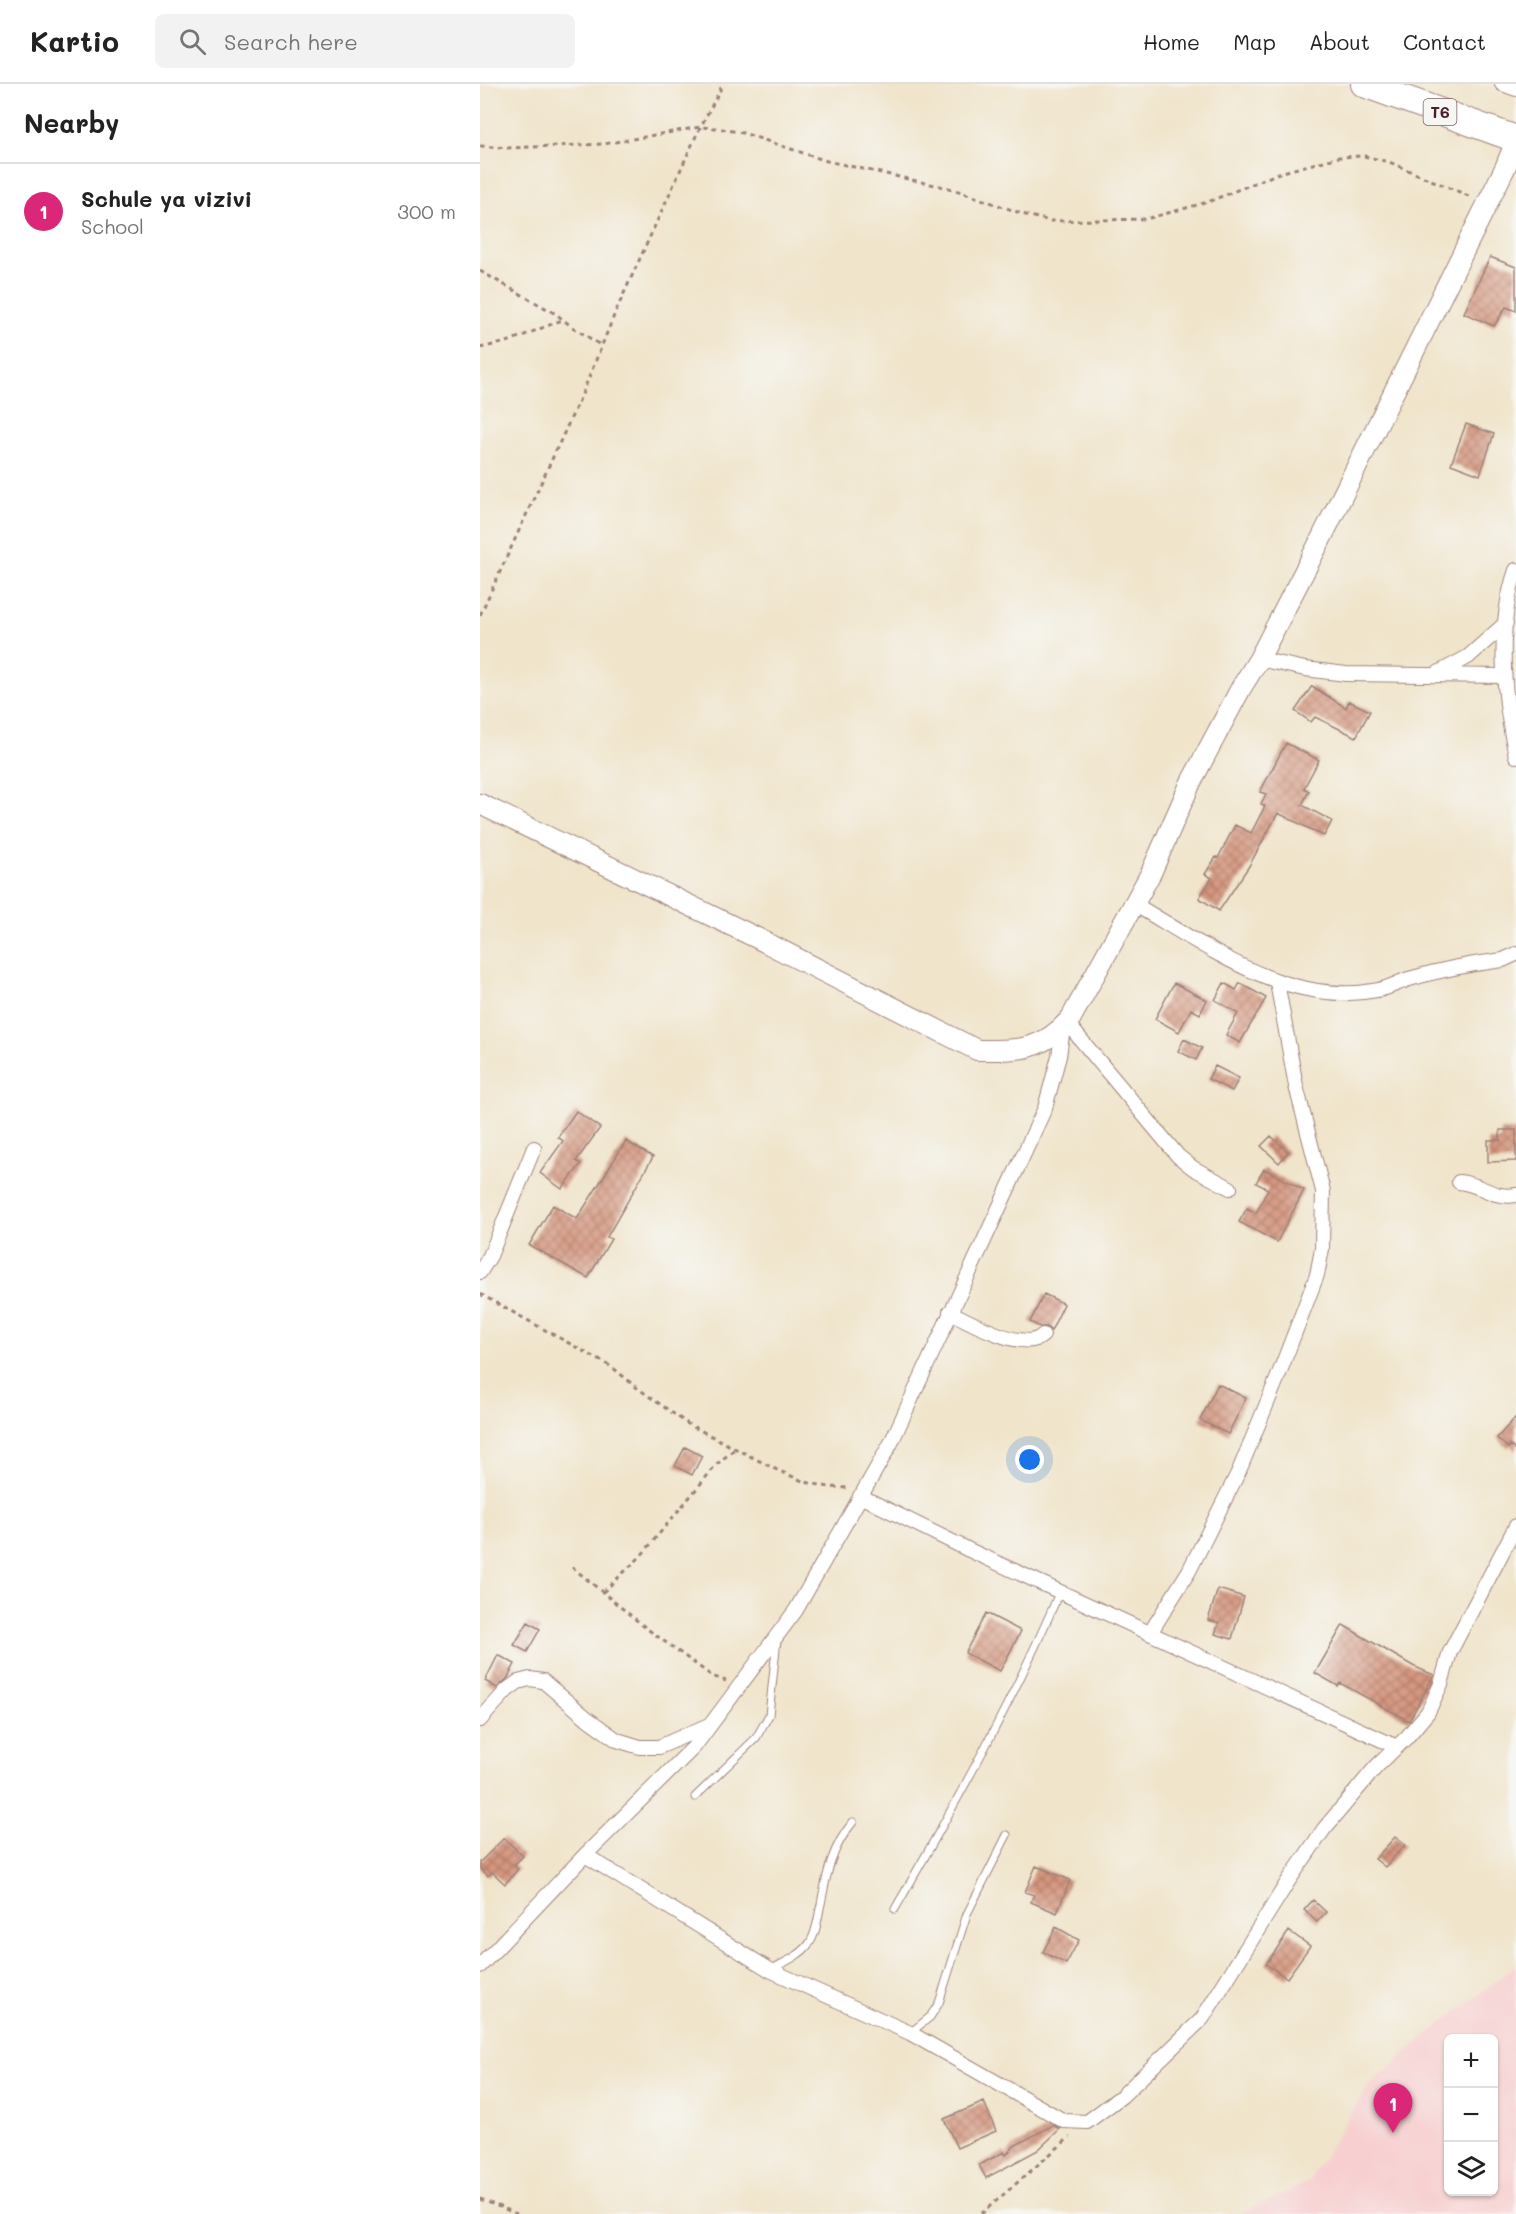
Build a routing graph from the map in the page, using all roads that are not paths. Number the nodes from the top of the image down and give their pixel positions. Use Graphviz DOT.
graph roads {
  1 [pos="1364,84"];
  2 [pos="1502,84"];
  3 [pos="1516,89"];
  4 [pos="1516,140"];
  5 [pos="1511,173"];
  6 [pos="1516,570"];
  7 [pos="1506,623"];
  8 [pos="1259,659"];
  9 [pos="1436,674"];
  10 [pos="1504,676"];
  11 [pos="1516,756"];
  12 [pos="480,804"];
  13 [pos="1134,904"];
  14 [pos="1516,954"];
  15 [pos="1277,982"];
  16 [pos="1065,1025"];
  17 [pos="534,1148"];
  18 [pos="1459,1182"];
  19 [pos="1230,1188"];
  20 [pos="1516,1195"];
  21 [pos="480,1272"];
  22 [pos="950,1312"];
  23 [pos="1042,1335"];
  24 [pos="862,1493"];
  25 [pos="1516,1526"];
  26 [pos="1060,1590"];
  27 [pos="1150,1633"];
  28 [pos="778,1634"];
  29 [pos="480,1720"];
  30 [pos="711,1724"];
  31 [pos="1397,1747"];
  32 [pos="694,1797"];
  33 [pos="853,1822"];
  34 [pos="1007,1835"];
  35 [pos="585,1855"];
  36 [pos="895,1909"];
  37 [pos="480,1966"];
  38 [pos="770,1970"];
  39 [pos="910,2033"];
  1 -- 4 [label="highway, T6"];
  2 -- 3 [label="street"];
  4 -- 5 [label="street"];
  5 -- 8 [label="street"];
  6 -- 7 [label="street"];
  7 -- 9 [label="street"];
  7 -- 10 [label="street"];
  8 -- 9 [label="street"];
  8 -- 13 [label="street"];
  9 -- 10 [label="street"];
  10 -- 11 [label="street"];
  12 -- 16 [label="street"];
  13 -- 15 [label="street"];
  13 -- 16 [label="street"];
  14 -- 15 [label="street"];
  15 -- 27 [label="street"];
  16 -- 19 [label="street"];
  16 -- 22 [label="street"];
  17 -- 21 [label="street"];
  18 -- 20 [label="street"];
  22 -- 23 [label="street"];
  22 -- 24 [label="street"];
  24 -- 26 [label="street"];
  24 -- 28 [label="street"];
  25 -- 31 [label="street"];
  26 -- 27 [label="street"];
  26 -- 36 [label="lane"];
  27 -- 31 [label="street"];
  28 -- 30 [label="street"];
  28 -- 32 [label="lane"];
  29 -- 30 [label="street"];
  30 -- 35 [label="street"];
  31 -- 39 [label="street"];
  33 -- 38 [label="lane"];
  34 -- 39 [label="lane"];
  35 -- 37 [label="street"];
  35 -- 38 [label="street"];
  38 -- 39 [label="street"];
}
